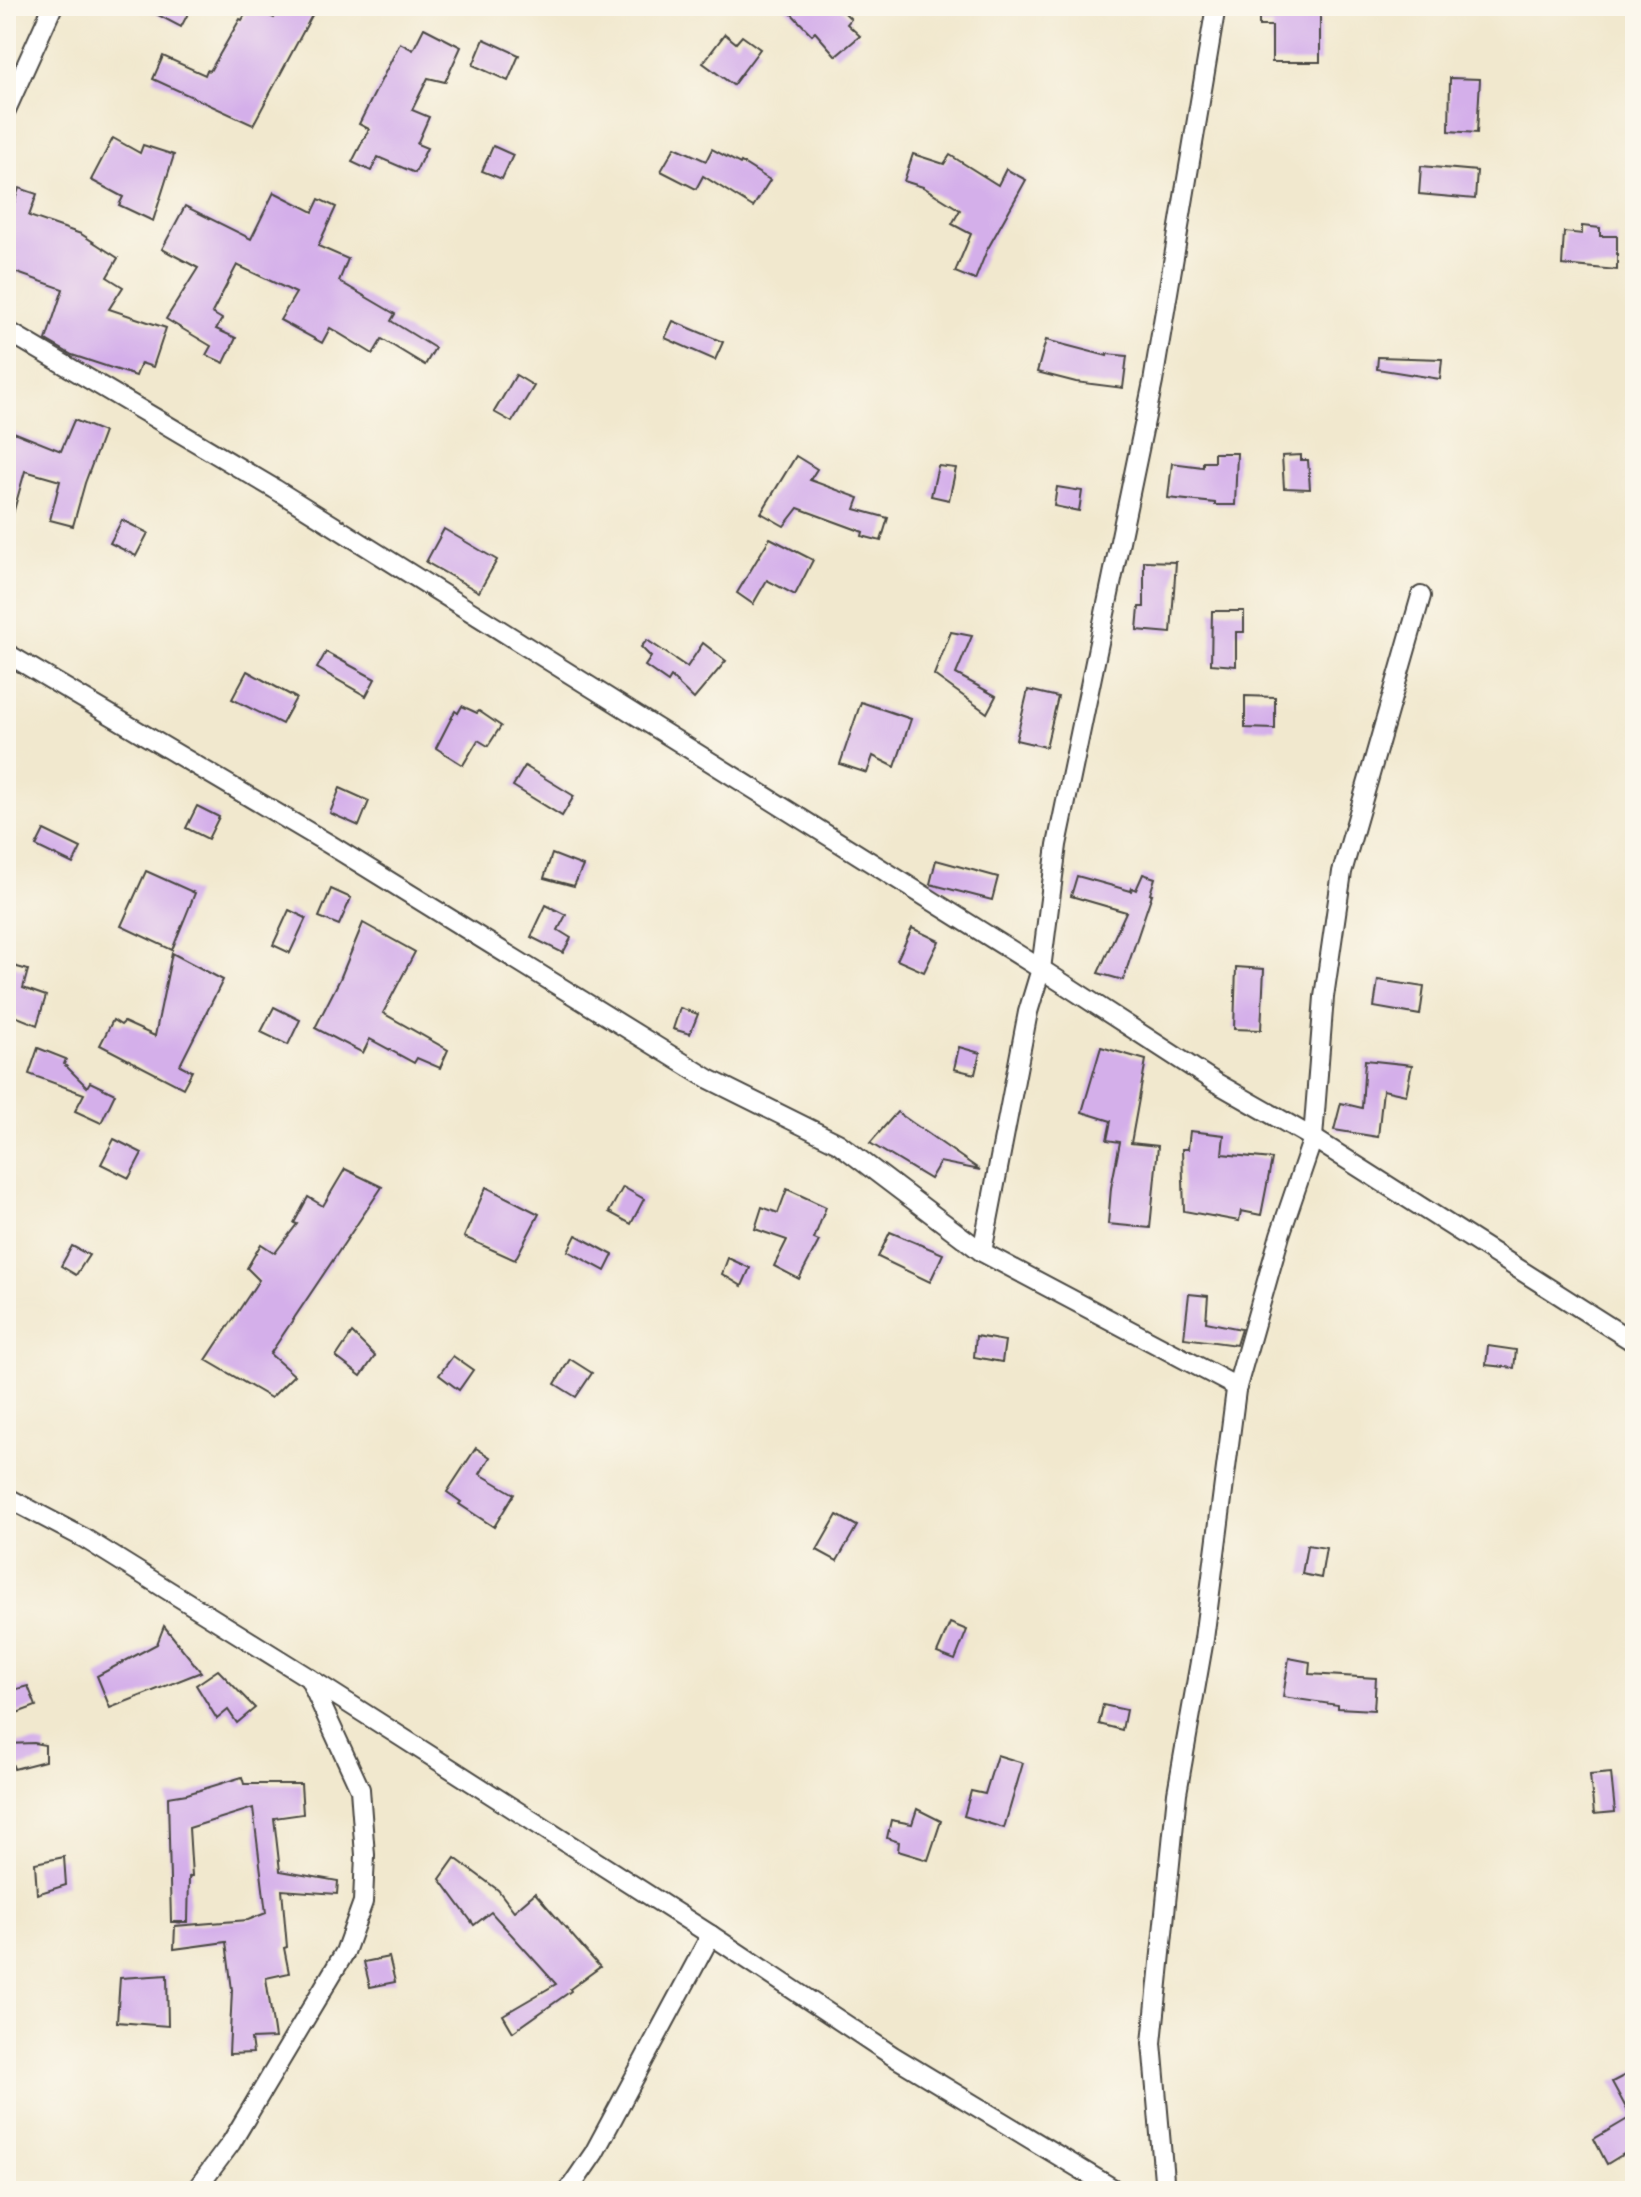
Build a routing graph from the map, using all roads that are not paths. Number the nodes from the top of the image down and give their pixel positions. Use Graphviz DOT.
graph roads {
  1 [pos="53,6"];
  2 [pos="1216,6"];
  3 [pos="7,106"];
  4 [pos="6,330"];
  5 [pos="1421,596"];
  6 [pos="6,653"];
  7 [pos="1041,969"];
  8 [pos="1313,1138"];
  9 [pos="982,1252"];
  10 [pos="1635,1343"];
  11 [pos="1237,1387"];
  12 [pos="6,1497"];
  13 [pos="309,1678"];
  14 [pos="711,1935"];
  15 [pos="195,2191"];
  16 [pos="568,2191"];
  17 [pos="1117,2191"];
  18 [pos="1165,2191"];
  1 -- 3 [label="street"];
  2 -- 7 [label="street"];
  4 -- 7 [label="street"];
  5 -- 8 [label="street"];
  6 -- 9 [label="street"];
  7 -- 8 [label="street"];
  7 -- 9 [label="street"];
  8 -- 10 [label="street"];
  8 -- 11 [label="street"];
  9 -- 11 [label="street"];
  11 -- 18 [label="street"];
  12 -- 13 [label="street"];
  13 -- 14 [label="street"];
  13 -- 15 [label="street"];
  14 -- 16 [label="street"];
  14 -- 17 [label="street"];
}
